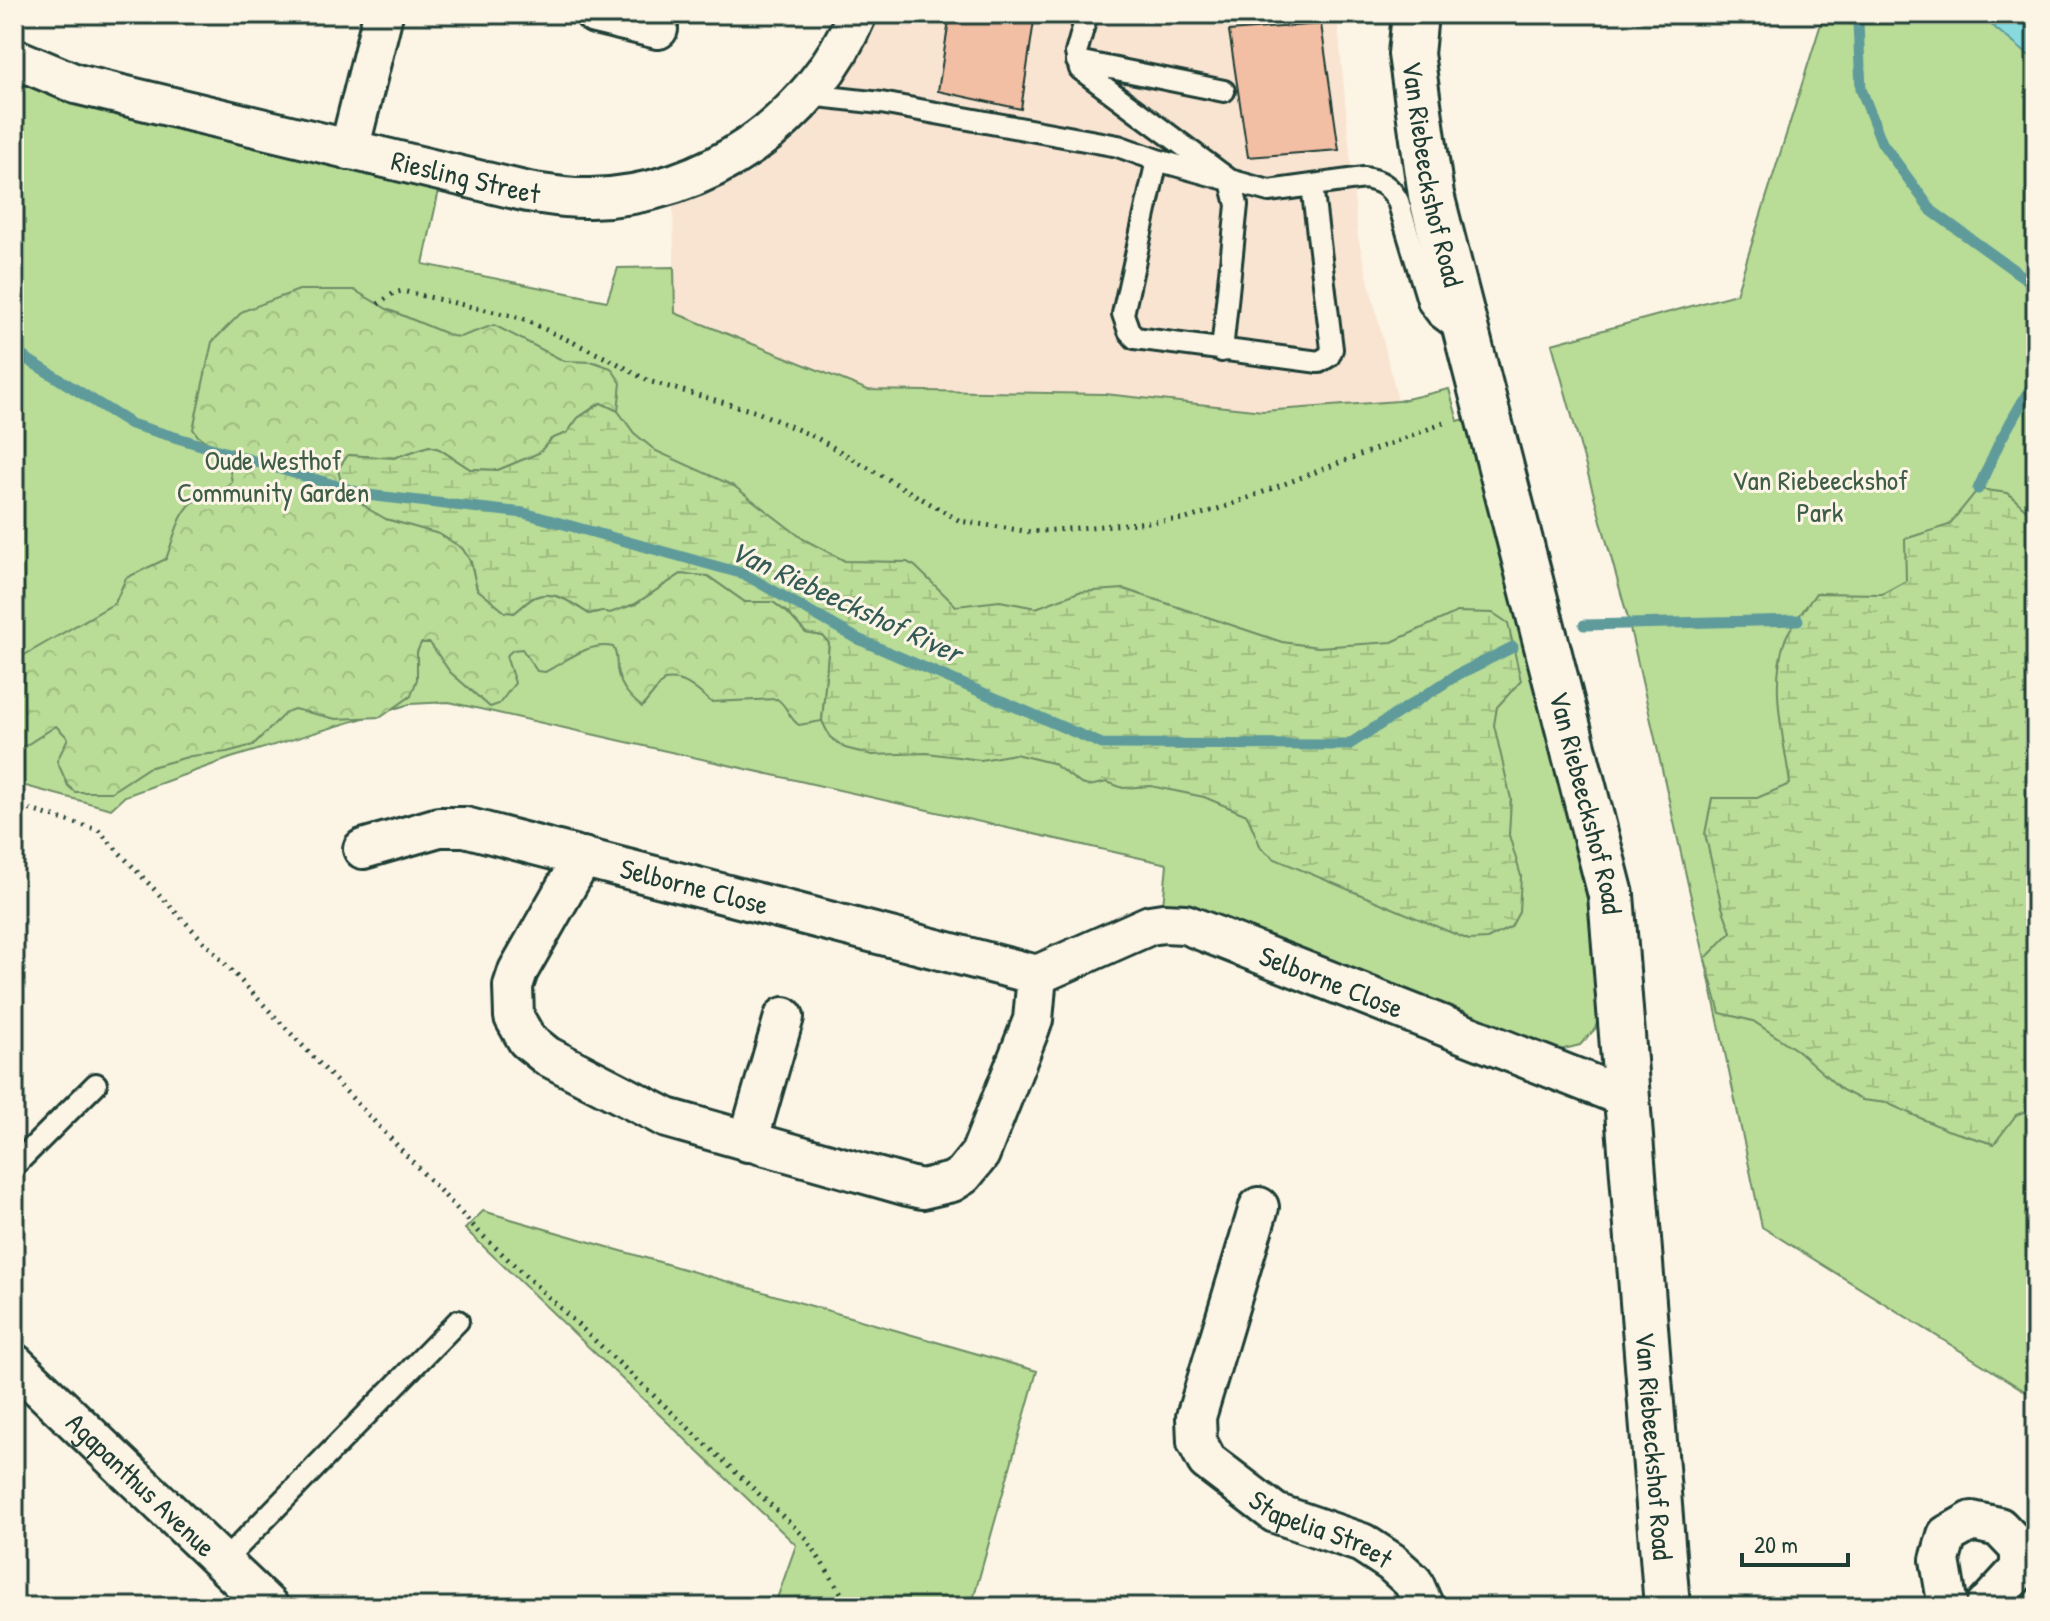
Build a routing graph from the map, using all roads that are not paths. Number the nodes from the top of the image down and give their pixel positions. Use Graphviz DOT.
graph roads {
  1 [pos="383,14"];
  2 [pos="595,14"];
  3 [pos="857,14"];
  4 [pos="1087,14"];
  5 [pos="1415,14"];
  6 [pos="658,29"];
  7 [pos="14,58"];
  8 [pos="1077,61"];
  9 [pos="1224,91"];
  10 [pos="809,95"];
  11 [pos="349,150"];
  12 [pos="1157,160"];
  13 [pos="1231,181"];
  14 [pos="1312,185"];
  15 [pos="1469,338"];
  16 [pos="1222,351"];
  17 [pos="363,849"];
  18 [pos="583,857"];
  19 [pos="1037,975"];
  20 [pos="784,1017"];
  21 [pos="96,1084"];
  22 [pos="1627,1098"];
  23 [pos="748,1142"];
  24 [pos="14,1166"];
  25 [pos="1259,1207"];
  26 [pos="458,1321"];
  27 [pos="16,1368"];
  28 [pos="222,1563"];
  29 [pos="269,1607"];
  30 [pos="1424,1607"];
  31 [pos="1667,1607"];
  32 [pos="1948,1607"];
  33 [pos="1985,1607"];
  1 -- 11 [label="street"];
  2 -- 6 [label="street"];
  3 -- 10 [label="street, Riesling Street"];
  4 -- 8 [label="lane"];
  5 -- 15 [label="street, Van Riebeeckshof Road"];
  7 -- 11 [label="street, Riesling Street"];
  8 -- 9 [label="lane"];
  8 -- 13 [label="lane"];
  10 -- 11 [label="street, Riesling Street"];
  10 -- 12 [label="lane"];
  12 -- 13 [label="lane"];
  12 -- 16 [label="lane"];
  13 -- 14 [label="lane"];
  13 -- 16 [label="lane"];
  14 -- 15 [label="lane"];
  14 -- 16 [label="lane"];
  15 -- 22 [label="street, Van Riebeeckshof Road"];
  17 -- 18 [label="street, Selborne Close"];
  18 -- 19 [label="street, Selborne Close"];
  18 -- 23 [label="street, Selborne Close"];
  19 -- 22 [label="street, Selborne Close"];
  19 -- 23 [label="street, Selborne Close"];
  20 -- 23 [label="street"];
  21 -- 24 [label="lane"];
  22 -- 31 [label="street, Van Riebeeckshof Road"];
  25 -- 30 [label="street, Stapelia Street"];
  26 -- 28 [label="lane"];
  27 -- 28 [label="street, Agapanthus Avenue"];
  28 -- 29 [label="street, Agapanthus Avenue"];
  32 -- 33 [label="street"];
}
